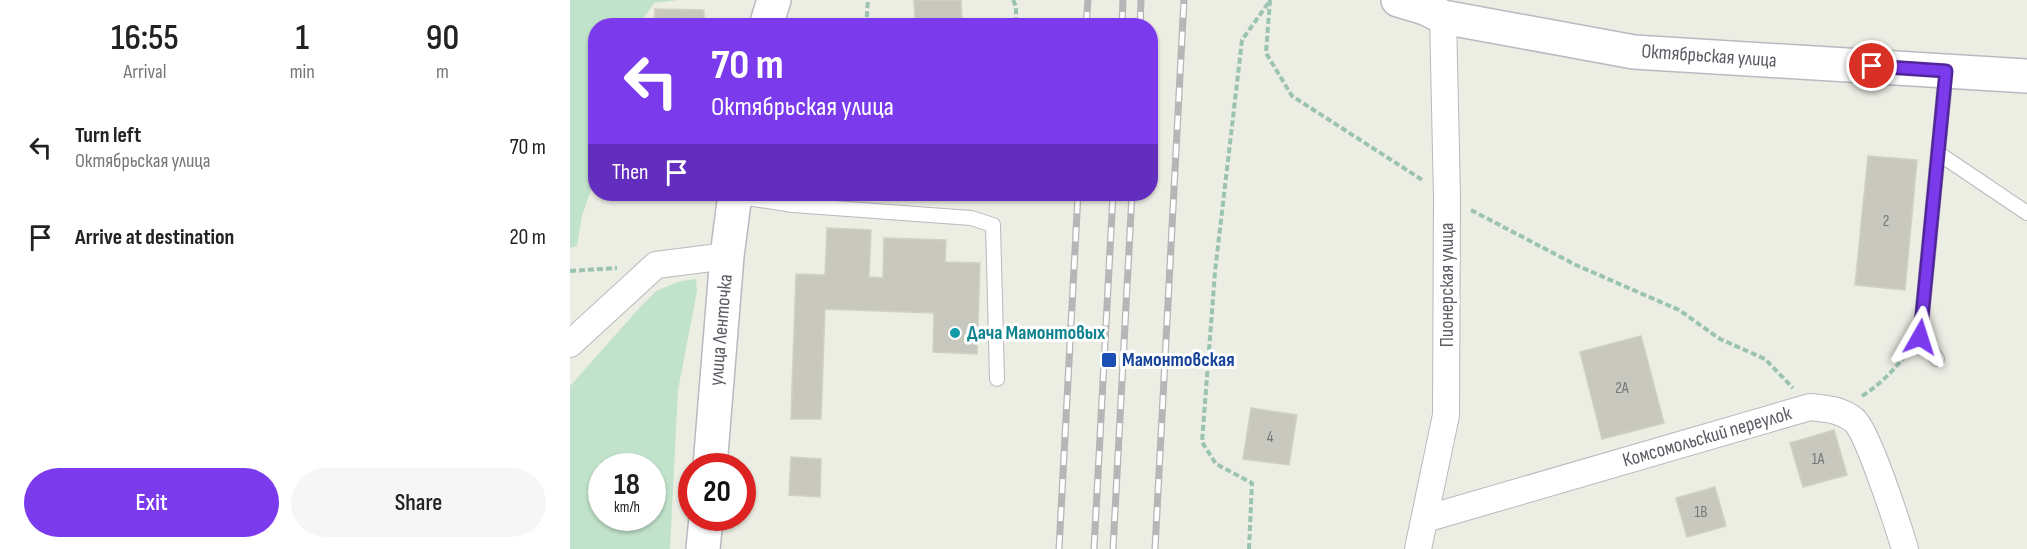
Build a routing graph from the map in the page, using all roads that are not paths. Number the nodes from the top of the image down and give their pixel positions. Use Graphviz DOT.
graph roads {
  1 [pos="774,0"];
  2 [pos="1398,0"];
  3 [pos="1443,17"];
  4 [pos="768,18"];
  5 [pos="1946,71"];
  6 [pos="2027,76"];
  7 [pos="1938,153"];
  8 [pos="734,201"];
  9 [pos="770,201"];
  10 [pos="2027,213"];
  11 [pos="727,256"];
  12 [pos="570,344"];
  13 [pos="1937,359"];
  14 [pos="997,379"];
  15 [pos="711,453"];
  16 [pos="1425,519"];
  17 [pos="705,531"];
  18 [pos="703,549"];
  19 [pos="1418,549"];
  20 [pos="1905,549"];
  1 -- 4 [label="street"];
  2 -- 3 [label="street, Октябрьская улица"];
  3 -- 5 [label="street, Октябрьская улица"];
  3 -- 16 [label="street, Пионерская улица"];
  5 -- 6 [label="street, Октябрьская улица"];
  5 -- 7 [label="lane"];
  7 -- 10 [label="lane"];
  7 -- 13 [label="lane"];
  8 -- 11 [label="street, улица Ленточка"];
  9 -- 14 [label="lane"];
  11 -- 12 [label="street"];
  11 -- 15 [label="street, улица Ленточка"];
  16 -- 19 [label="street, Пионерская улица"];
  16 -- 20 [label="street, Комсомольский переулок"];
  17 -- 18 [label="street"];
}
